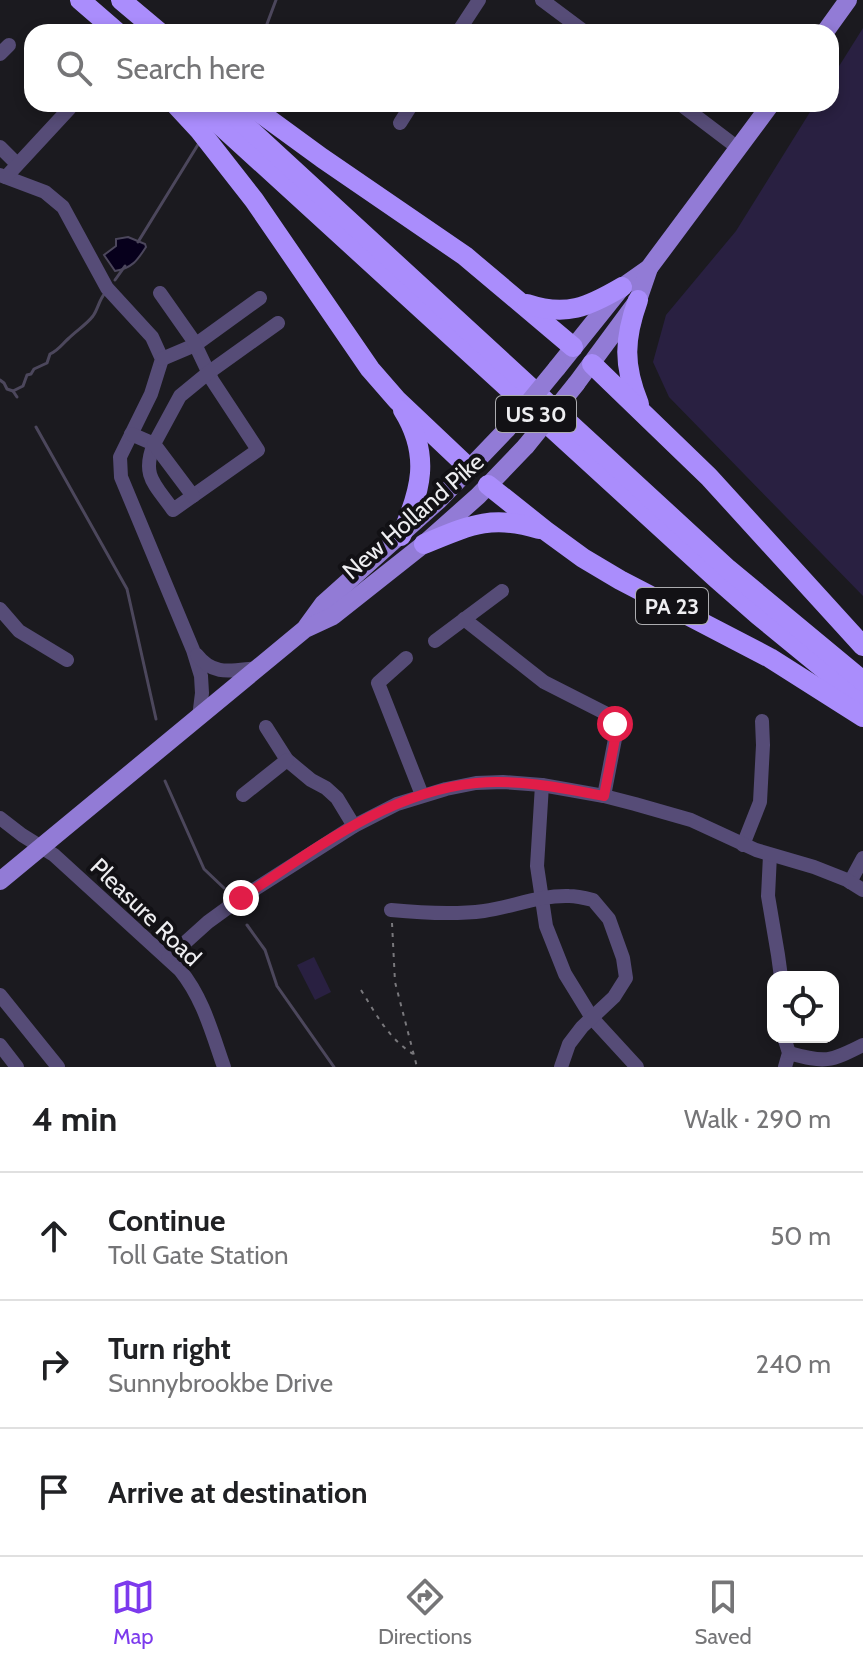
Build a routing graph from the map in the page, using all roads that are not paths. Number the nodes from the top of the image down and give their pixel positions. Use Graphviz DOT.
graph roads {
  1 [pos="121,0"];
  2 [pos="479,0"];
  3 [pos="542,0"];
  4 [pos="848,0"];
  5 [pos="93,3"];
  6 [pos="108,24"];
  7 [pos="129,24"];
  8 [pos="150,24"];
  9 [pos="463,24"];
  10 [pos="574,24"];
  11 [pos="831,24"];
  12 [pos="66,112"];
  13 [pos="259,112"];
  14 [pos="407,112"];
  15 [pos="691,112"];
  16 [pos="765,112"];
  17 [pos="210,117"];
  18 [pos="400,123"];
  19 [pos="0,147"];
  20 [pos="738,148"];
  21 [pos="17,164"];
  22 [pos="3,176"];
  23 [pos="649,268"];
  24 [pos="622,287"];
  25 [pos="160,293"];
  26 [pos="260,298"];
  27 [pos="638,300"];
  28 [pos="519,301"];
  29 [pos="278,323"];
  30 [pos="195,345"];
  31 [pos="573,347"];
  32 [pos="162,359"];
  33 [pos="592,364"];
  34 [pos="208,373"];
  35 [pos="397,400"];
  36 [pos="642,411"];
  37 [pos="131,434"];
  38 [pos="154,444"];
  39 [pos="470,469"];
  40 [pos="488,485"];
  41 [pos="193,496"];
  42 [pos="546,531"];
  43 [pos="401,536"];
  44 [pos="424,544"];
  45 [pos="502,591"];
  46 [pos="0,609"];
  47 [pos="464,619"];
  48 [pos="305,629"];
  49 [pos="435,641"];
  50 [pos="863,646"];
  51 [pos="193,650"];
  52 [pos="406,658"];
  53 [pos="67,660"];
  54 [pos="258,668"];
  55 [pos="863,681"];
  56 [pos="863,701"];
  57 [pos="199,717"];
  58 [pos="863,717"];
  59 [pos="762,721"];
  60 [pos="266,727"];
  61 [pos="287,760"];
  62 [pos="542,785"];
  63 [pos="243,795"];
  64 [pos="422,795"];
  65 [pos="604,796"];
  66 [pos="0,818"];
  67 [pos="354,826"];
  68 [pos="743,845"];
  69 [pos="41,847"];
  70 [pos="770,855"];
  71 [pos="863,858"];
  72 [pos="0,881"];
  73 [pos="857,886"];
  74 [pos="540,898"];
  75 [pos="391,910"];
  76 [pos="168,958"];
  77 [pos="780,971"];
  78 [pos="0,995"];
  79 [pos="592,1018"];
  80 [pos="0,1045"];
  81 [pos="863,1045"];
  82 [pos="787,1060"];
  83 [pos="17,1067"];
  84 [pos="58,1067"];
  85 [pos="224,1067"];
  86 [pos="561,1067"];
  87 [pos="637,1067"];
  1 -- 8 [label="highway"];
  2 -- 9 [label="street"];
  3 -- 10 [label="street"];
  4 -- 11 [label="main road"];
  5 -- 6 [label="highway"];
  5 -- 7 [label="highway"];
  12 -- 21 [label="street"];
  13 -- 28 [label="highway"];
  14 -- 18 [label="street"];
  15 -- 20 [label="street"];
  16 -- 20 [label="main road, New Holland Pike"];
  17 -- 35 [label="highway"];
  17 -- 55 [label="highway, US 30"];
  17 -- 56 [label="highway, US 30"];
  19 -- 21 [label="street"];
  20 -- 23 [label="main road, New Holland Pike"];
  21 -- 22 [label="street"];
  22 -- 32 [label="street"];
  23 -- 24 [label="main road, New Holland Pike"];
  23 -- 27 [label="main road, New Holland Pike"];
  24 -- 28 [label="highway"];
  24 -- 31 [label="main road, New Holland Pike"];
  25 -- 30 [label="street"];
  26 -- 30 [label="street"];
  27 -- 33 [label="main road, New Holland Pike"];
  27 -- 36 [label="highway"];
  28 -- 31 [label="highway"];
  29 -- 34 [label="street"];
  30 -- 32 [label="street"];
  30 -- 34 [label="street"];
  31 -- 33 [label="main road"];
  31 -- 39 [label="main road, New Holland Pike, bridge"];
  32 -- 37 [label="street"];
  33 -- 36 [label="highway"];
  33 -- 40 [label="main road, New Holland Pike, bridge"];
  34 -- 38 [label="street"];
  34 -- 41 [label="street"];
  35 -- 39 [label="highway"];
  35 -- 43 [label="highway"];
  36 -- 50 [label="highway"];
  37 -- 38 [label="street"];
  37 -- 51 [label="street"];
  38 -- 41 [label="street"];
  38 -- 41 [label="street"];
  39 -- 40 [label="main road, PA 23"];
  39 -- 43 [label="main road, New Holland Pike"];
  40 -- 42 [label="highway, PA 23"];
  40 -- 44 [label="main road, New Holland Pike"];
  42 -- 44 [label="highway"];
  42 -- 58 [label="highway, PA 23"];
  43 -- 48 [label="main road, New Holland Pike"];
  44 -- 48 [label="main road, New Holland Pike"];
  45 -- 47 [label="street"];
  46 -- 53 [label="street"];
  47 -- 49 [label="street"];
  47 -- 65 [label="street"];
  48 -- 54 [label="main road, New Holland Pike"];
  51 -- 54 [label="street"];
  51 -- 57 [label="street"];
  52 -- 64 [label="street"];
  54 -- 57 [label="main road, New Holland Pike"];
  57 -- 69 [label="main road, New Holland Pike"];
  59 -- 68 [label="street"];
  60 -- 61 [label="street"];
  61 -- 63 [label="street"];
  61 -- 67 [label="street"];
  62 -- 64 [label="street"];
  62 -- 65 [label="street"];
  62 -- 74 [label="street"];
  64 -- 67 [label="street"];
  65 -- 68 [label="street"];
  66 -- 69 [label="street, Pleasure Road"];
  67 -- 76 [label="street"];
  68 -- 70 [label="street"];
  69 -- 72 [label="main road, New Holland Pike"];
  69 -- 76 [label="street, Pleasure Road"];
  70 -- 73 [label="street"];
  70 -- 77 [label="street"];
  71 -- 73 [label="street"];
  74 -- 75 [label="street"];
  74 -- 79 [label="street"];
  74 -- 79 [label="street"];
  76 -- 85 [label="street, Pleasure Road"];
  78 -- 84 [label="street"];
  79 -- 86 [label="street"];
  79 -- 87 [label="street"];
  80 -- 83 [label="street"];
  81 -- 82 [label="street"];
}
